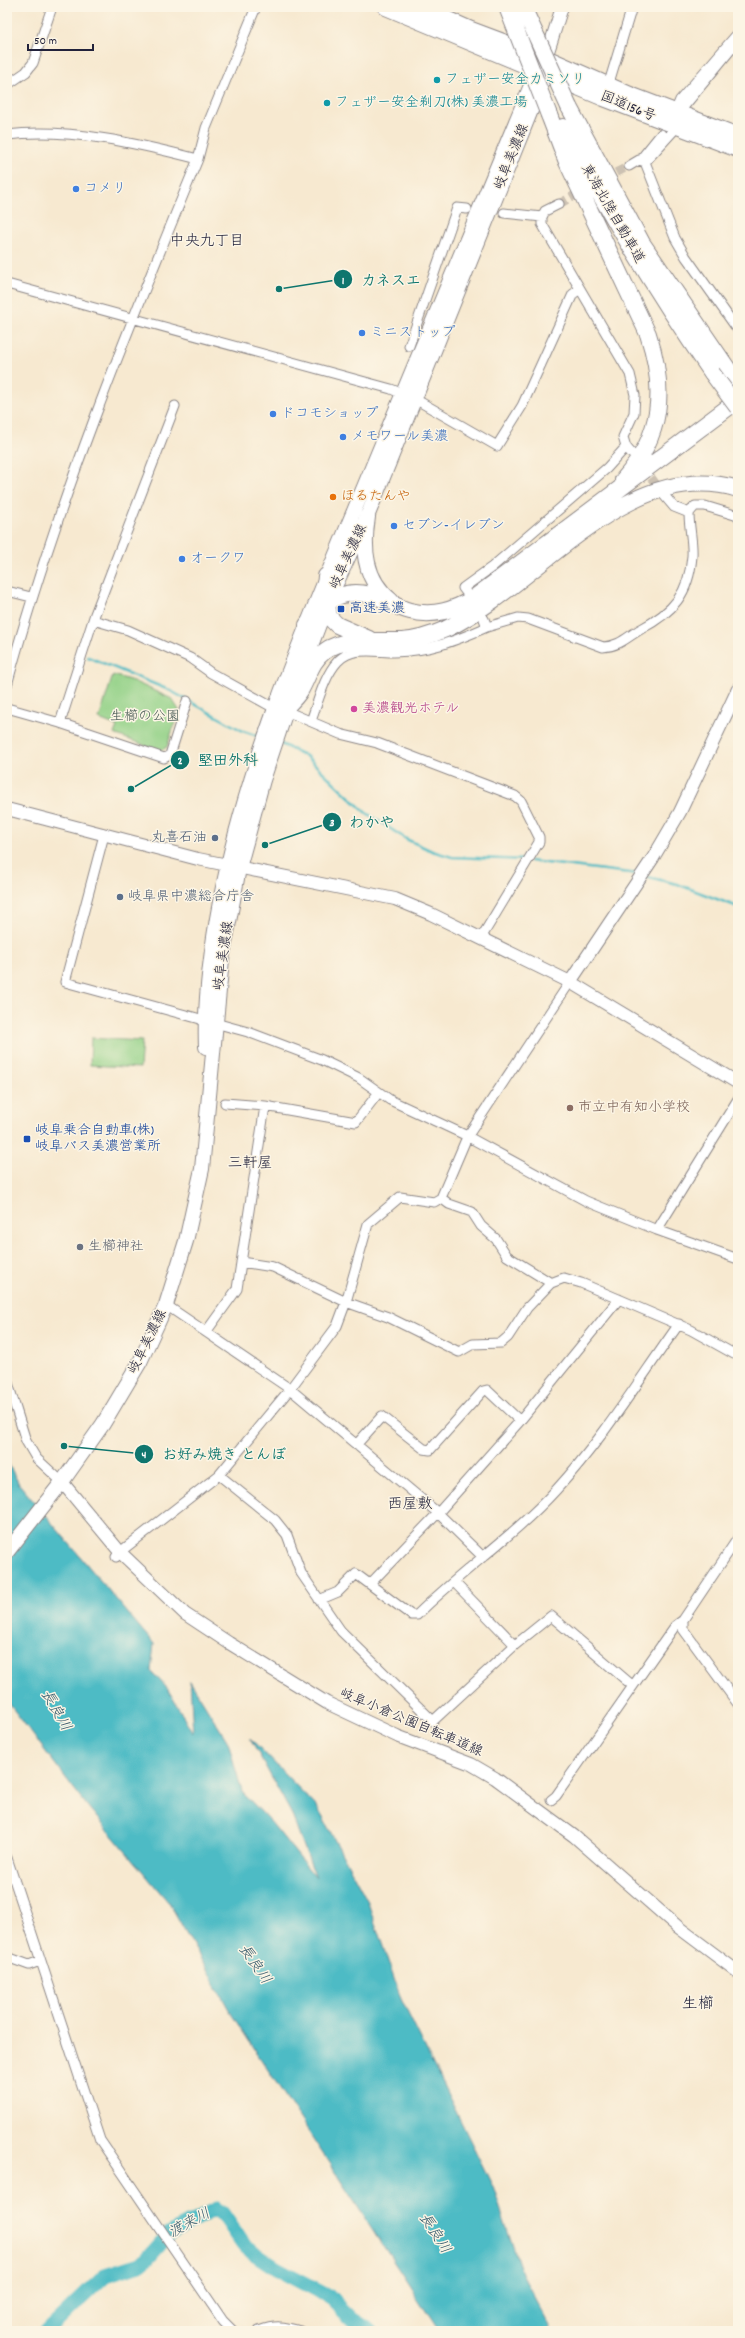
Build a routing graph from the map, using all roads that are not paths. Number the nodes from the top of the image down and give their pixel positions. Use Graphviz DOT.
graph roads {
  1 [pos="52,7"];
  2 [pos="256,7"];
  3 [pos="386,7"];
  4 [pos="419,7"];
  5 [pos="507,7"];
  6 [pos="523,7"];
  7 [pos="562,7"];
  8 [pos="632,7"];
  9 [pos="738,34"];
  10 [pos="543,66"];
  11 [pos="7,85"];
  12 [pos="608,86"];
  13 [pos="558,112"];
  14 [pos="678,116"];
  15 [pos="661,134"];
  16 [pos="7,135"];
  17 [pos="738,136"];
  18 [pos="738,149"];
  19 [pos="198,159"];
  20 [pos="642,161"];
  21 [pos="629,166"];
  22 [pos="559,204"];
  23 [pos="467,210"];
  24 [pos="504,214"];
  25 [pos="542,217"];
  26 [pos="7,284"];
  27 [pos="579,290"];
  28 [pos="132,318"];
  29 [pos="738,330"];
  30 [pos="408,346"];
  31 [pos="725,369"];
  32 [pos="738,384"];
  33 [pos="409,397"];
  34 [pos="738,400"];
  35 [pos="175,406"];
  36 [pos="738,408"];
  37 [pos="738,414"];
  38 [pos="738,489"];
  39 [pos="663,494"];
  40 [pos="689,513"];
  41 [pos="738,516"];
  42 [pos="367,517"];
  43 [pos="589,520"];
  44 [pos="326,576"];
  45 [pos="7,590"];
  46 [pos="466,592"];
  47 [pos="31,597"];
  48 [pos="328,601"];
  49 [pos="400,608"];
  50 [pos="93,620"];
  51 [pos="307,625"];
  52 [pos="379,641"];
  53 [pos="7,685"];
  54 [pos="738,689"];
  55 [pos="187,701"];
  56 [pos="7,708"];
  57 [pos="283,708"];
  58 [pos="311,721"];
  59 [pos="60,723"];
  60 [pos="7,810"];
  61 [pos="104,835"];
  62 [pos="233,867"];
  63 [pos="481,938"];
  64 [pos="570,982"];
  65 [pos="211,1021"];
  66 [pos="738,1083"];
  67 [pos="379,1092"];
  68 [pos="738,1099"];
  69 [pos="225,1103"];
  70 [pos="265,1106"];
  71 [pos="467,1136"];
  72 [pos="441,1198"];
  73 [pos="657,1230"];
  74 [pos="738,1259"];
  75 [pos="241,1262"];
  76 [pos="551,1283"];
  77 [pos="619,1299"];
  78 [pos="346,1302"];
  79 [pos="166,1305"];
  80 [pos="679,1324"];
  81 [pos="206,1332"];
  82 [pos="738,1347"];
  83 [pos="7,1380"];
  84 [pos="290,1389"];
  85 [pos="520,1421"];
  86 [pos="356,1445"];
  87 [pos="219,1475"];
  88 [pos="62,1482"];
  89 [pos="438,1513"];
  90 [pos="738,1538"];
  91 [pos="7,1552"];
  92 [pos="118,1555"];
  93 [pos="483,1558"];
  94 [pos="454,1582"];
  95 [pos="370,1584"];
  96 [pos="319,1600"];
  97 [pos="683,1620"];
  98 [pos="515,1645"];
  99 [pos="633,1686"];
  100 [pos="738,1704"];
  101 [pos="551,1800"];
  102 [pos="7,1858"];
  103 [pos="7,1957"];
  104 [pos="40,1961"];
  105 [pos="738,1972"];
  106 [pos="234,2331"];
  107 [pos="259,2331"];
  108 [pos="300,2331"];
  1 -- 11 [label="street"];
  2 -- 19 [label="street"];
  3 -- 10 [label="highway, 国道156号"];
  4 -- 10 [label="highway, 国道156号"];
  5 -- 13 [label="highway, 東海北陸自動車道, bridge"];
  6 -- 13 [label="highway, 東海北陸自動車道, bridge"];
  7 -- 10 [label="street"];
  8 -- 12 [label="street"];
  9 -- 14 [label="street"];
  10 -- 12 [label="highway, 国道156号"];
  10 -- 14 [label="highway, 国道156号"];
  10 -- 33 [label="main road, 岐阜美濃線"];
  12 -- 14 [label="highway, 国道156号"];
  13 -- 31 [label="highway, 東海北陸自動車道"];
  13 -- 31 [label="highway, 東海北陸自動車道"];
  13 -- 43 [label="highway"];
  14 -- 17 [label="highway, 国道156号"];
  14 -- 18 [label="highway, 国道156号"];
  14 -- 20 [label="street"];
  15 -- 20 [label="street"];
  16 -- 19 [label="street"];
  19 -- 28 [label="street"];
  20 -- 21 [label="street"];
  20 -- 29 [label="street"];
  22 -- 25 [label="street"];
  23 -- 30 [label="street"];
  24 -- 25 [label="street"];
  25 -- 27 [label="street"];
  26 -- 28 [label="street"];
  27 -- 33 [label="street"];
  27 -- 46 [label="street"];
  28 -- 33 [label="street"];
  28 -- 47 [label="street"];
  31 -- 32 [label="highway, 東海北陸自動車道"];
  31 -- 36 [label="highway, 東海北陸自動車道, bridge"];
  33 -- 42 [label="main road, 岐阜美濃線"];
  33 -- 44 [label="main road, 岐阜美濃線"];
  34 -- 43 [label="highway"];
  35 -- 50 [label="street"];
  37 -- 43 [label="highway"];
  38 -- 43 [label="highway"];
  39 -- 40 [label="street"];
  40 -- 41 [label="street"];
  40 -- 58 [label="street"];
  42 -- 48 [label="main road, 岐阜美濃線"];
  42 -- 49 [label="highway"];
  43 -- 49 [label="highway"];
  43 -- 52 [label="highway"];
  44 -- 48 [label="highway"];
  44 -- 51 [label="main road, 岐阜美濃線"];
  45 -- 47 [label="street"];
  47 -- 53 [label="street"];
  48 -- 49 [label="highway"];
  48 -- 51 [label="highway"];
  48 -- 52 [label="highway"];
  48 -- 57 [label="main road, 岐阜美濃線"];
  50 -- 57 [label="street"];
  50 -- 59 [label="street"];
  51 -- 57 [label="main road, 岐阜美濃線"];
  52 -- 57 [label="highway"];
  54 -- 64 [label="street"];
  55 -- 59 [label="street"];
  56 -- 59 [label="street"];
  57 -- 58 [label="street"];
  57 -- 62 [label="main road, 岐阜美濃線"];
  58 -- 63 [label="street"];
  60 -- 61 [label="street"];
  61 -- 62 [label="street"];
  61 -- 65 [label="street"];
  62 -- 63 [label="street"];
  62 -- 65 [label="main road, 岐阜美濃線"];
  63 -- 64 [label="street"];
  64 -- 66 [label="street"];
  64 -- 71 [label="street"];
  65 -- 67 [label="street"];
  65 -- 79 [label="main road, 岐阜美濃線"];
  67 -- 70 [label="street"];
  67 -- 71 [label="street"];
  68 -- 73 [label="street"];
  69 -- 70 [label="street"];
  70 -- 75 [label="street"];
  71 -- 72 [label="street"];
  71 -- 73 [label="street"];
  72 -- 76 [label="street"];
  72 -- 78 [label="street"];
  73 -- 74 [label="street"];
  75 -- 78 [label="street"];
  75 -- 81 [label="street"];
  76 -- 77 [label="street"];
  76 -- 78 [label="street"];
  77 -- 80 [label="street"];
  77 -- 85 [label="street"];
  78 -- 84 [label="street"];
  79 -- 81 [label="street"];
  79 -- 88 [label="main road, 岐阜美濃線"];
  80 -- 82 [label="street"];
  80 -- 93 [label="street"];
  81 -- 84 [label="street"];
  83 -- 88 [label="street"];
  84 -- 86 [label="street"];
  84 -- 87 [label="street"];
  85 -- 86 [label="street"];
  85 -- 89 [label="street"];
  86 -- 89 [label="street"];
  87 -- 92 [label="street"];
  87 -- 96 [label="street"];
  88 -- 91 [label="main road, 岐阜美濃線"];
  88 -- 92 [label="street, 岐阜小倉公園自転車道線"];
  89 -- 93 [label="street"];
  89 -- 95 [label="street"];
  90 -- 97 [label="street"];
  92 -- 105 [label="street, 岐阜小倉公園自転車道線"];
  93 -- 94 [label="street"];
  94 -- 95 [label="street"];
  94 -- 98 [label="street"];
  95 -- 96 [label="street"];
  96 -- 98 [label="street"];
  97 -- 99 [label="street"];
  97 -- 100 [label="street"];
  98 -- 99 [label="street"];
  99 -- 101 [label="street"];
  102 -- 104 [label="street"];
  103 -- 104 [label="street"];
  104 -- 106 [label="street"];
  107 -- 108 [label="street"];
}
